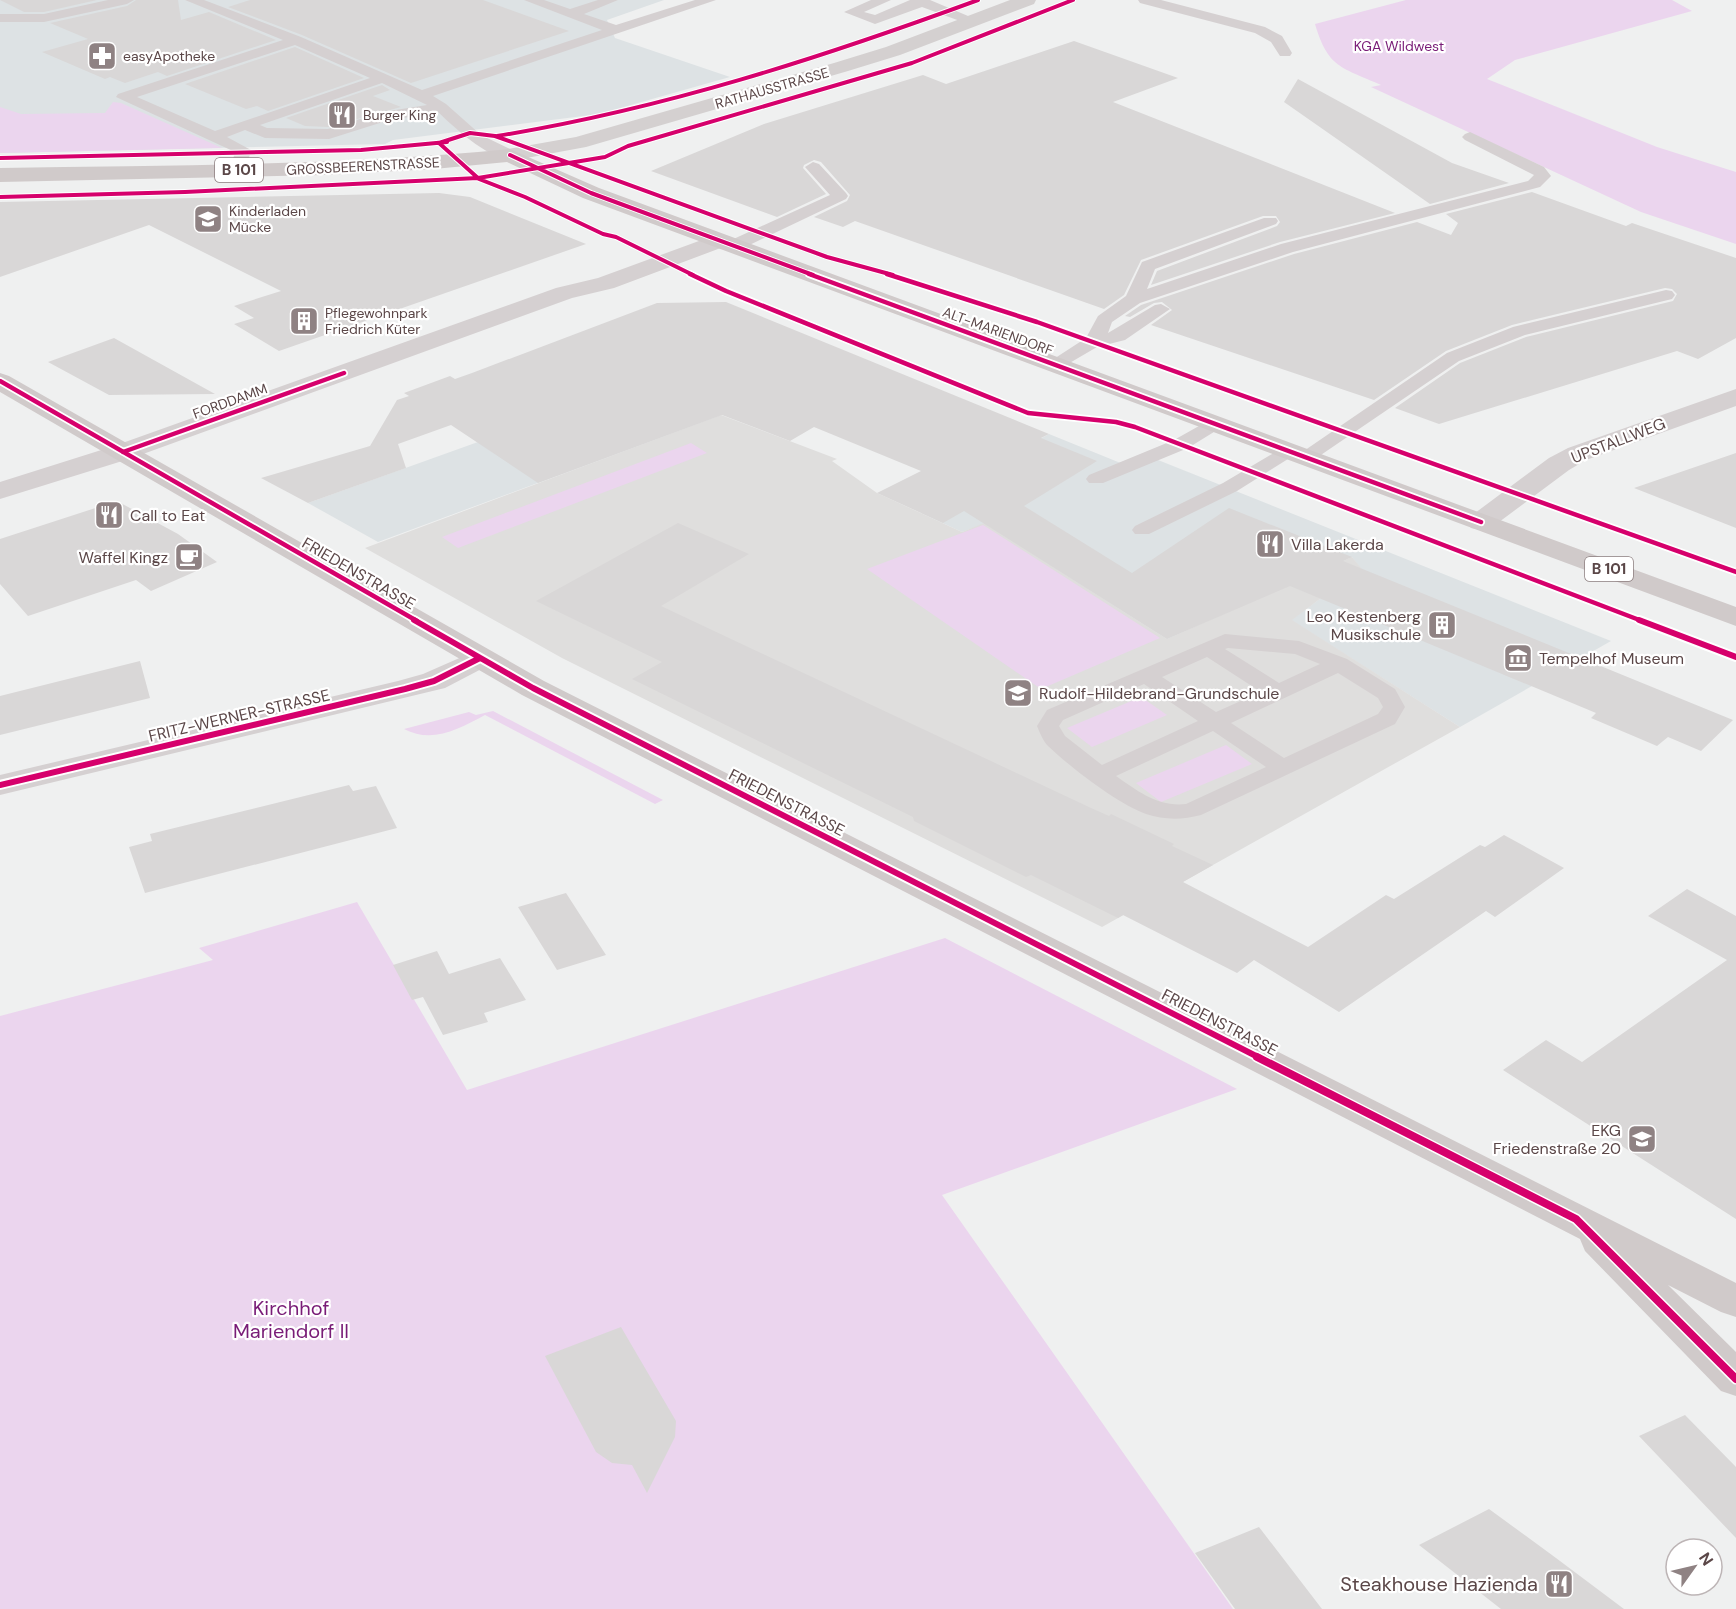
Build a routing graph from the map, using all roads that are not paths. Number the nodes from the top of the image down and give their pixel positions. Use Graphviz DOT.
graph roads {
  1 [pos="128,0"];
  2 [pos="192,0"];
  3 [pos="531,0"];
  4 [pos="611,0"];
  5 [pos="709,0"];
  6 [pos="884,0"];
  7 [pos="1027,0"];
  8 [pos="1145,0"];
  9 [pos="919,1"];
  10 [pos="570,14"];
  11 [pos="0,18"];
  12 [pos="973,21"];
  13 [pos="616,30"];
  14 [pos="296,40"];
  15 [pos="1285,53"];
  16 [pos="384,78"];
  17 [pos="421,95"];
  18 [pos="441,107"];
  19 [pos="245,125"];
  20 [pos="214,136"];
  21 [pos="1470,137"];
  22 [pos="510,155"];
  23 [pos="813,167"];
  24 [pos="238,170"];
  25 [pos="0,175"];
  26 [pos="1270,221"];
  27 [pos="725,243"];
  28 [pos="1666,295"];
  29 [pos="1134,299"];
  30 [pos="1161,309"];
  31 [pos="1093,343"];
  32 [pos="1055,364"];
  33 [pos="0,381"];
  34 [pos="1736,397"];
  35 [pos="1215,423"];
  36 [pos="123,452"];
  37 [pos="1297,454"];
  38 [pos="1096,479"];
  39 [pos="0,491"];
  40 [pos="1481,522"];
  41 [pos="1142,530"];
  42 [pos="1736,616"];
  43 [pos="1209,648"];
  44 [pos="480,658"];
  45 [pos="1339,664"];
  46 [pos="1146,675"];
  47 [pos="1278,693"];
  48 [pos="1215,722"];
  49 [pos="1283,768"];
  50 [pos="1101,774"];
  51 [pos="0,785"];
  52 [pos="1576,1219"];
  53 [pos="1736,1301"];
  54 [pos="1736,1379"];
  1 -- 11 [label="lane"];
  2 -- 14 [label="lane"];
  3 -- 10 [label="lane"];
  4 -- 10 [label="lane"];
  5 -- 13 [label="lane"];
  6 -- 9 [label="lane"];
  7 -- 12 [label="main road, RATHAUSSTRASSE"];
  8 -- 15 [label="lane"];
  9 -- 12 [label="lane"];
  10 -- 13 [label="lane"];
  12 -- 22 [label="main road, RATHAUSSTRASSE"];
  13 -- 17 [label="lane"];
  14 -- 16 [label="lane"];
  14 -- 20 [label="lane"];
  16 -- 17 [label="lane"];
  16 -- 19 [label="lane"];
  17 -- 18 [label="lane"];
  18 -- 19 [label="lane"];
  18 -- 22 [label="lane"];
  19 -- 20 [label="lane"];
  20 -- 24 [label="lane"];
  21 -- 29 [label="lane"];
  22 -- 24 [label="main road, GROSSBEERENSTRASSE / B 101"];
  22 -- 27 [label="main road, ALT-MARIENDORF / B 101"];
  23 -- 27 [label="lane"];
  24 -- 25 [label="main road, GROSSBEERENSTRASSE / B 101"];
  26 -- 29 [label="lane"];
  27 -- 32 [label="main road, ALT-MARIENDORF / B 101"];
  27 -- 36 [label="street, FORDDAMM"];
  28 -- 37 [label="lane"];
  29 -- 31 [label="lane"];
  30 -- 31 [label="lane"];
  31 -- 32 [label="lane"];
  32 -- 35 [label="main road, ALT-MARIENDORF / B 101"];
  33 -- 36 [label="main road, FRIEDENSTRASSE"];
  34 -- 40 [label="street, UPSTALLWEG"];
  35 -- 37 [label="main road, ALT-MARIENDORF / B 101"];
  35 -- 38 [label="lane"];
  36 -- 39 [label="street, FORDDAMM"];
  36 -- 44 [label="main road, FRIEDENSTRASSE"];
  37 -- 40 [label="main road, ALT-MARIENDORF / B 101"];
  37 -- 41 [label="lane"];
  40 -- 42 [label="main road, ALT-MARIENDORF / B 101"];
  43 -- 45 [label="lane"];
  43 -- 46 [label="lane"];
  43 -- 47 [label="lane"];
  44 -- 51 [label="street, FRITZ-WERNER-STRASSE"];
  44 -- 52 [label="main road, FRIEDENSTRASSE"];
  45 -- 47 [label="lane"];
  45 -- 49 [label="lane"];
  46 -- 48 [label="lane"];
  46 -- 50 [label="lane"];
  47 -- 48 [label="lane"];
  48 -- 49 [label="lane"];
  48 -- 50 [label="lane"];
  49 -- 50 [label="lane"];
  52 -- 53 [label="main road, FRIEDENSTRASSE"];
  52 -- 54 [label="main road"];
}
